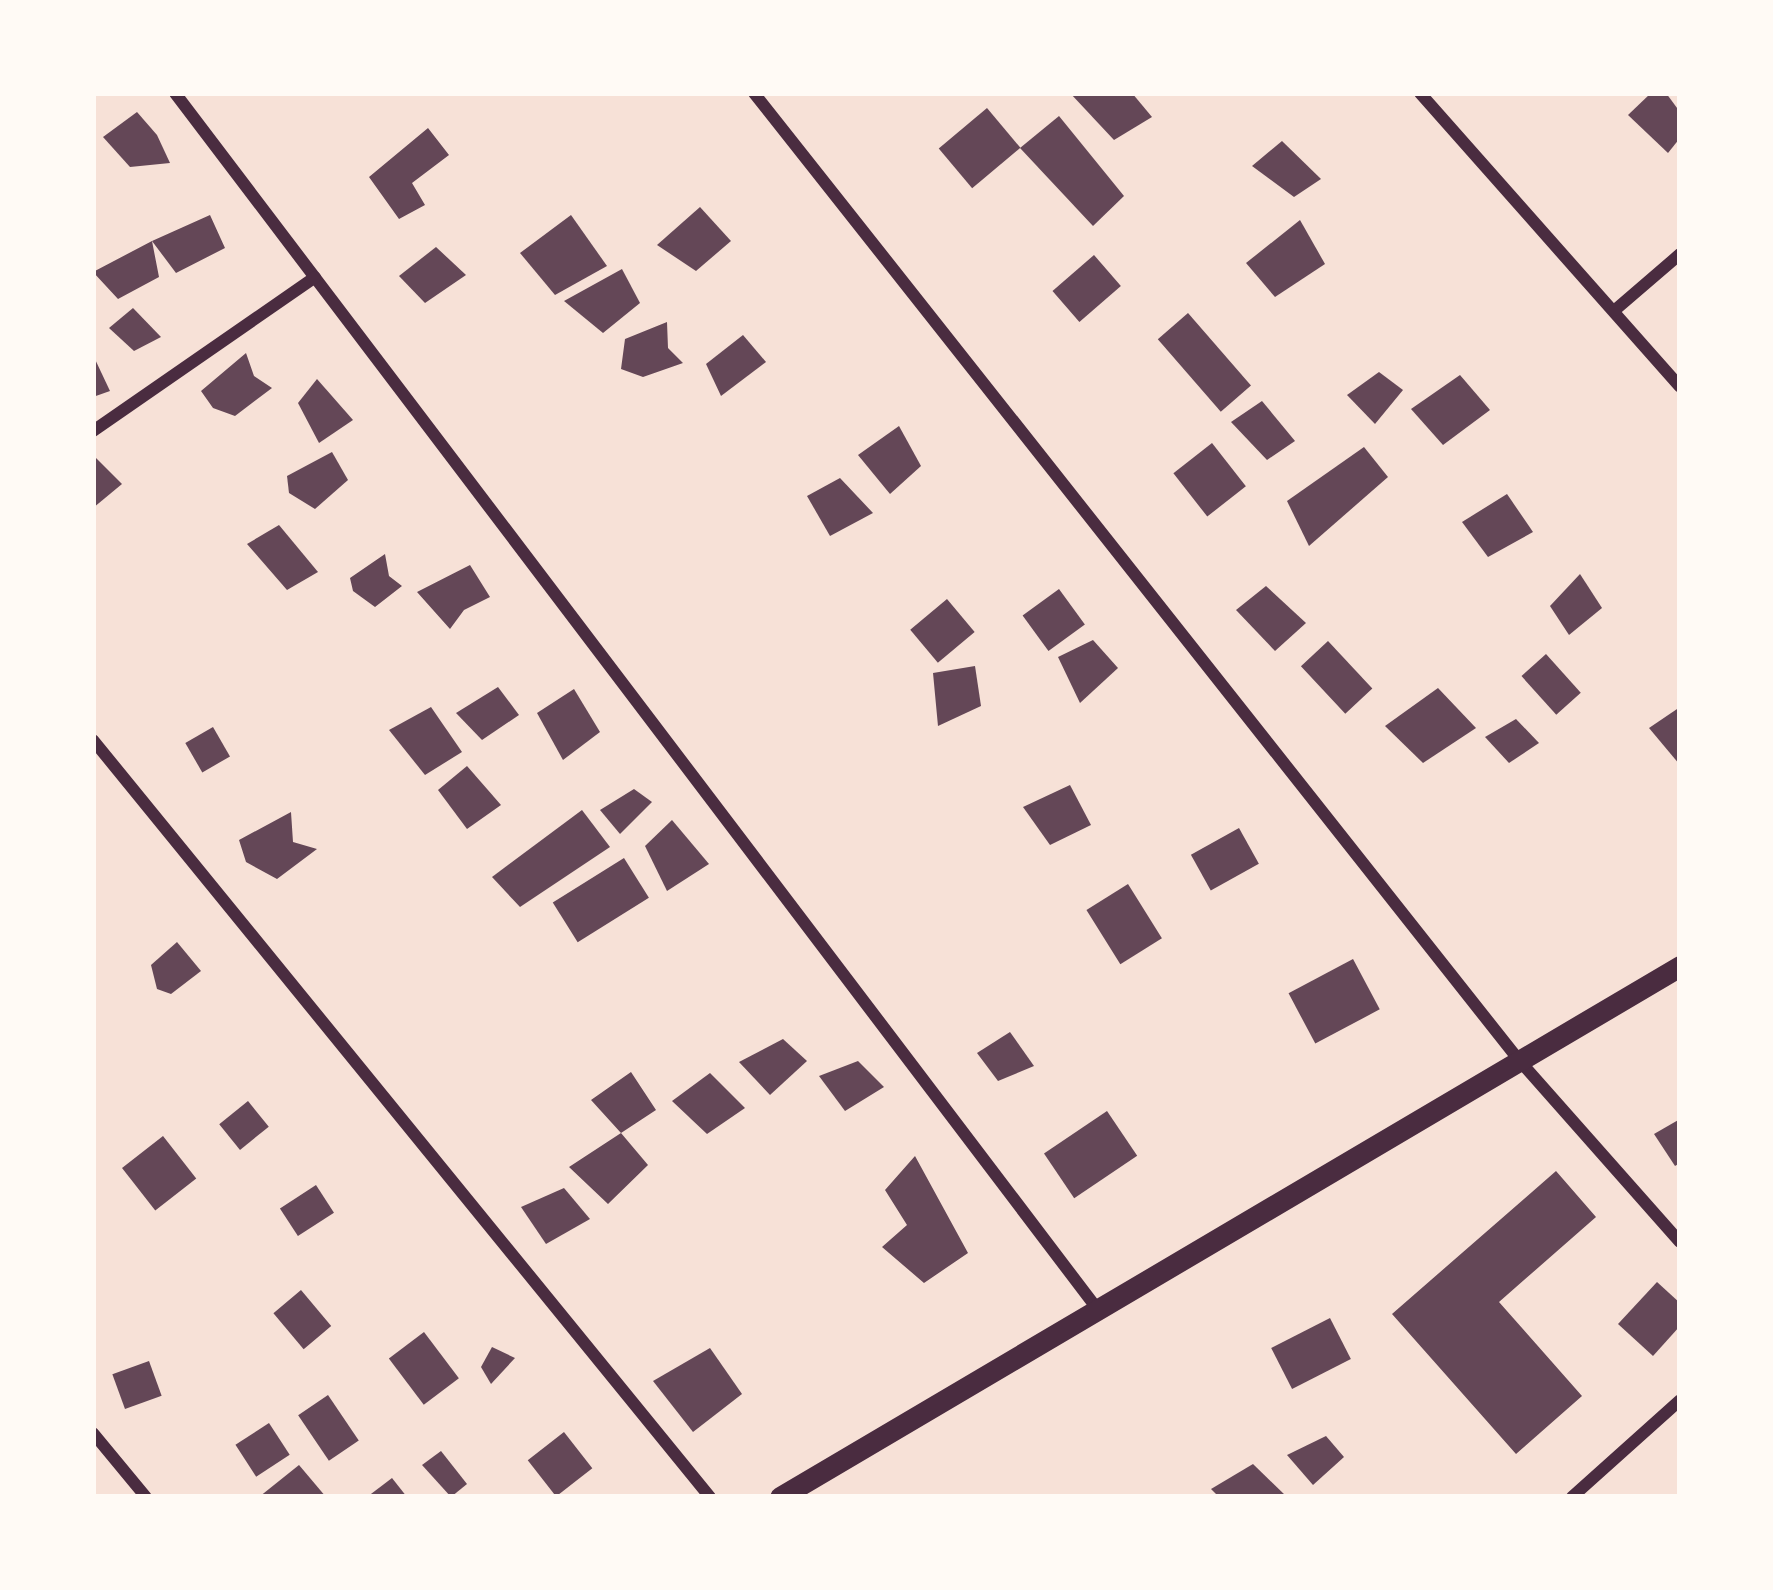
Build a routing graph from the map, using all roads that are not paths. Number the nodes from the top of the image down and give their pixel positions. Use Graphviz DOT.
graph roads {
  1 [pos="175,93"];
  2 [pos="754,93"];
  3 [pos="1420,93"];
  4 [pos="1680,254"];
  5 [pos="315,278"];
  6 [pos="1615,310"];
  7 [pos="1680,387"];
  8 [pos="93,431"];
  9 [pos="93,740"];
  10 [pos="1680,966"];
  11 [pos="1518,1060"];
  12 [pos="1680,1242"];
  13 [pos="1101,1313"];
  14 [pos="1680,1400"];
  15 [pos="93,1433"];
  16 [pos="146,1497"];
  17 [pos="710,1497"];
  18 [pos="780,1497"];
  19 [pos="1572,1497"];
  1 -- 5 [label="street"];
  2 -- 11 [label="street"];
  3 -- 6 [label="street"];
  4 -- 6 [label="street"];
  5 -- 8 [label="street"];
  5 -- 13 [label="street"];
  6 -- 7 [label="street"];
  9 -- 17 [label="street"];
  10 -- 11 [label="street"];
  11 -- 12 [label="street"];
  11 -- 13 [label="street"];
  13 -- 18 [label="street"];
  14 -- 19 [label="street"];
  15 -- 16 [label="street"];
}
